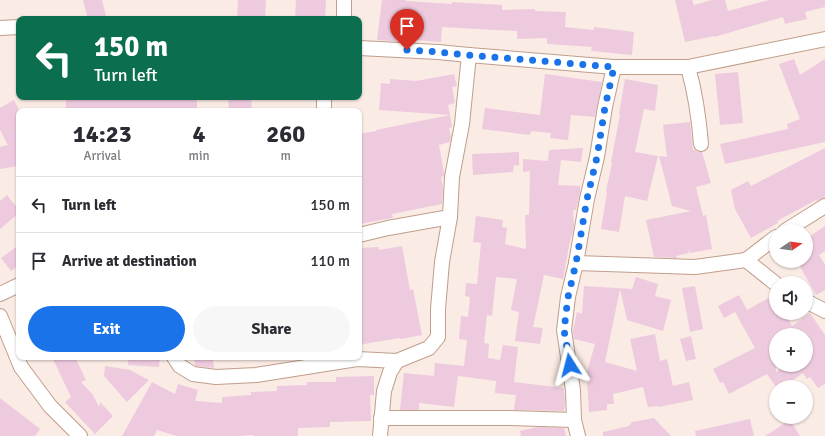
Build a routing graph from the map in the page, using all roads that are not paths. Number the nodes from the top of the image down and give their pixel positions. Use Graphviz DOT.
graph roads {
  1 [pos="344,0"];
  2 [pos="344,16"];
  3 [pos="16,27"];
  4 [pos="0,28"];
  5 [pos="825,39"];
  6 [pos="362,48"];
  7 [pos="468,55"];
  8 [pos="614,67"];
  9 [pos="688,67"];
  10 [pos="701,144"];
  11 [pos="825,206"];
  12 [pos="450,217"];
  13 [pos="796,224"];
  14 [pos="362,234"];
  15 [pos="769,242"];
  16 [pos="746,260"];
  17 [pos="576,263"];
  18 [pos="769,278"];
  19 [pos="16,286"];
  20 [pos="0,294"];
  21 [pos="813,305"];
  22 [pos="825,311"];
  23 [pos="0,316"];
  24 [pos="16,355"];
  25 [pos="362,359"];
  26 [pos="18,360"];
  27 [pos="176,360"];
  28 [pos="351,360"];
  29 [pos="397,361"];
  30 [pos="381,418"];
  31 [pos="574,420"];
  32 [pos="80,436"];
  33 [pos="380,436"];
  34 [pos="578,436"];
  1 -- 2 [label="street"];
  3 -- 4 [label="street"];
  5 -- 9 [label="street"];
  6 -- 7 [label="street"];
  7 -- 8 [label="street"];
  7 -- 12 [label="street"];
  8 -- 9 [label="street"];
  8 -- 17 [label="street"];
  9 -- 10 [label="street"];
  11 -- 13 [label="street"];
  12 -- 14 [label="street"];
  12 -- 29 [label="street"];
  15 -- 16 [label="street"];
  16 -- 17 [label="street"];
  16 -- 18 [label="street"];
  17 -- 31 [label="street"];
  19 -- 20 [label="street"];
  21 -- 22 [label="street"];
  23 -- 24 [label="street"];
  25 -- 29 [label="street"];
  26 -- 32 [label="street"];
  27 -- 28 [label="street"];
  29 -- 30 [label="street"];
  30 -- 31 [label="street"];
  30 -- 33 [label="street"];
  31 -- 34 [label="street"];
}
